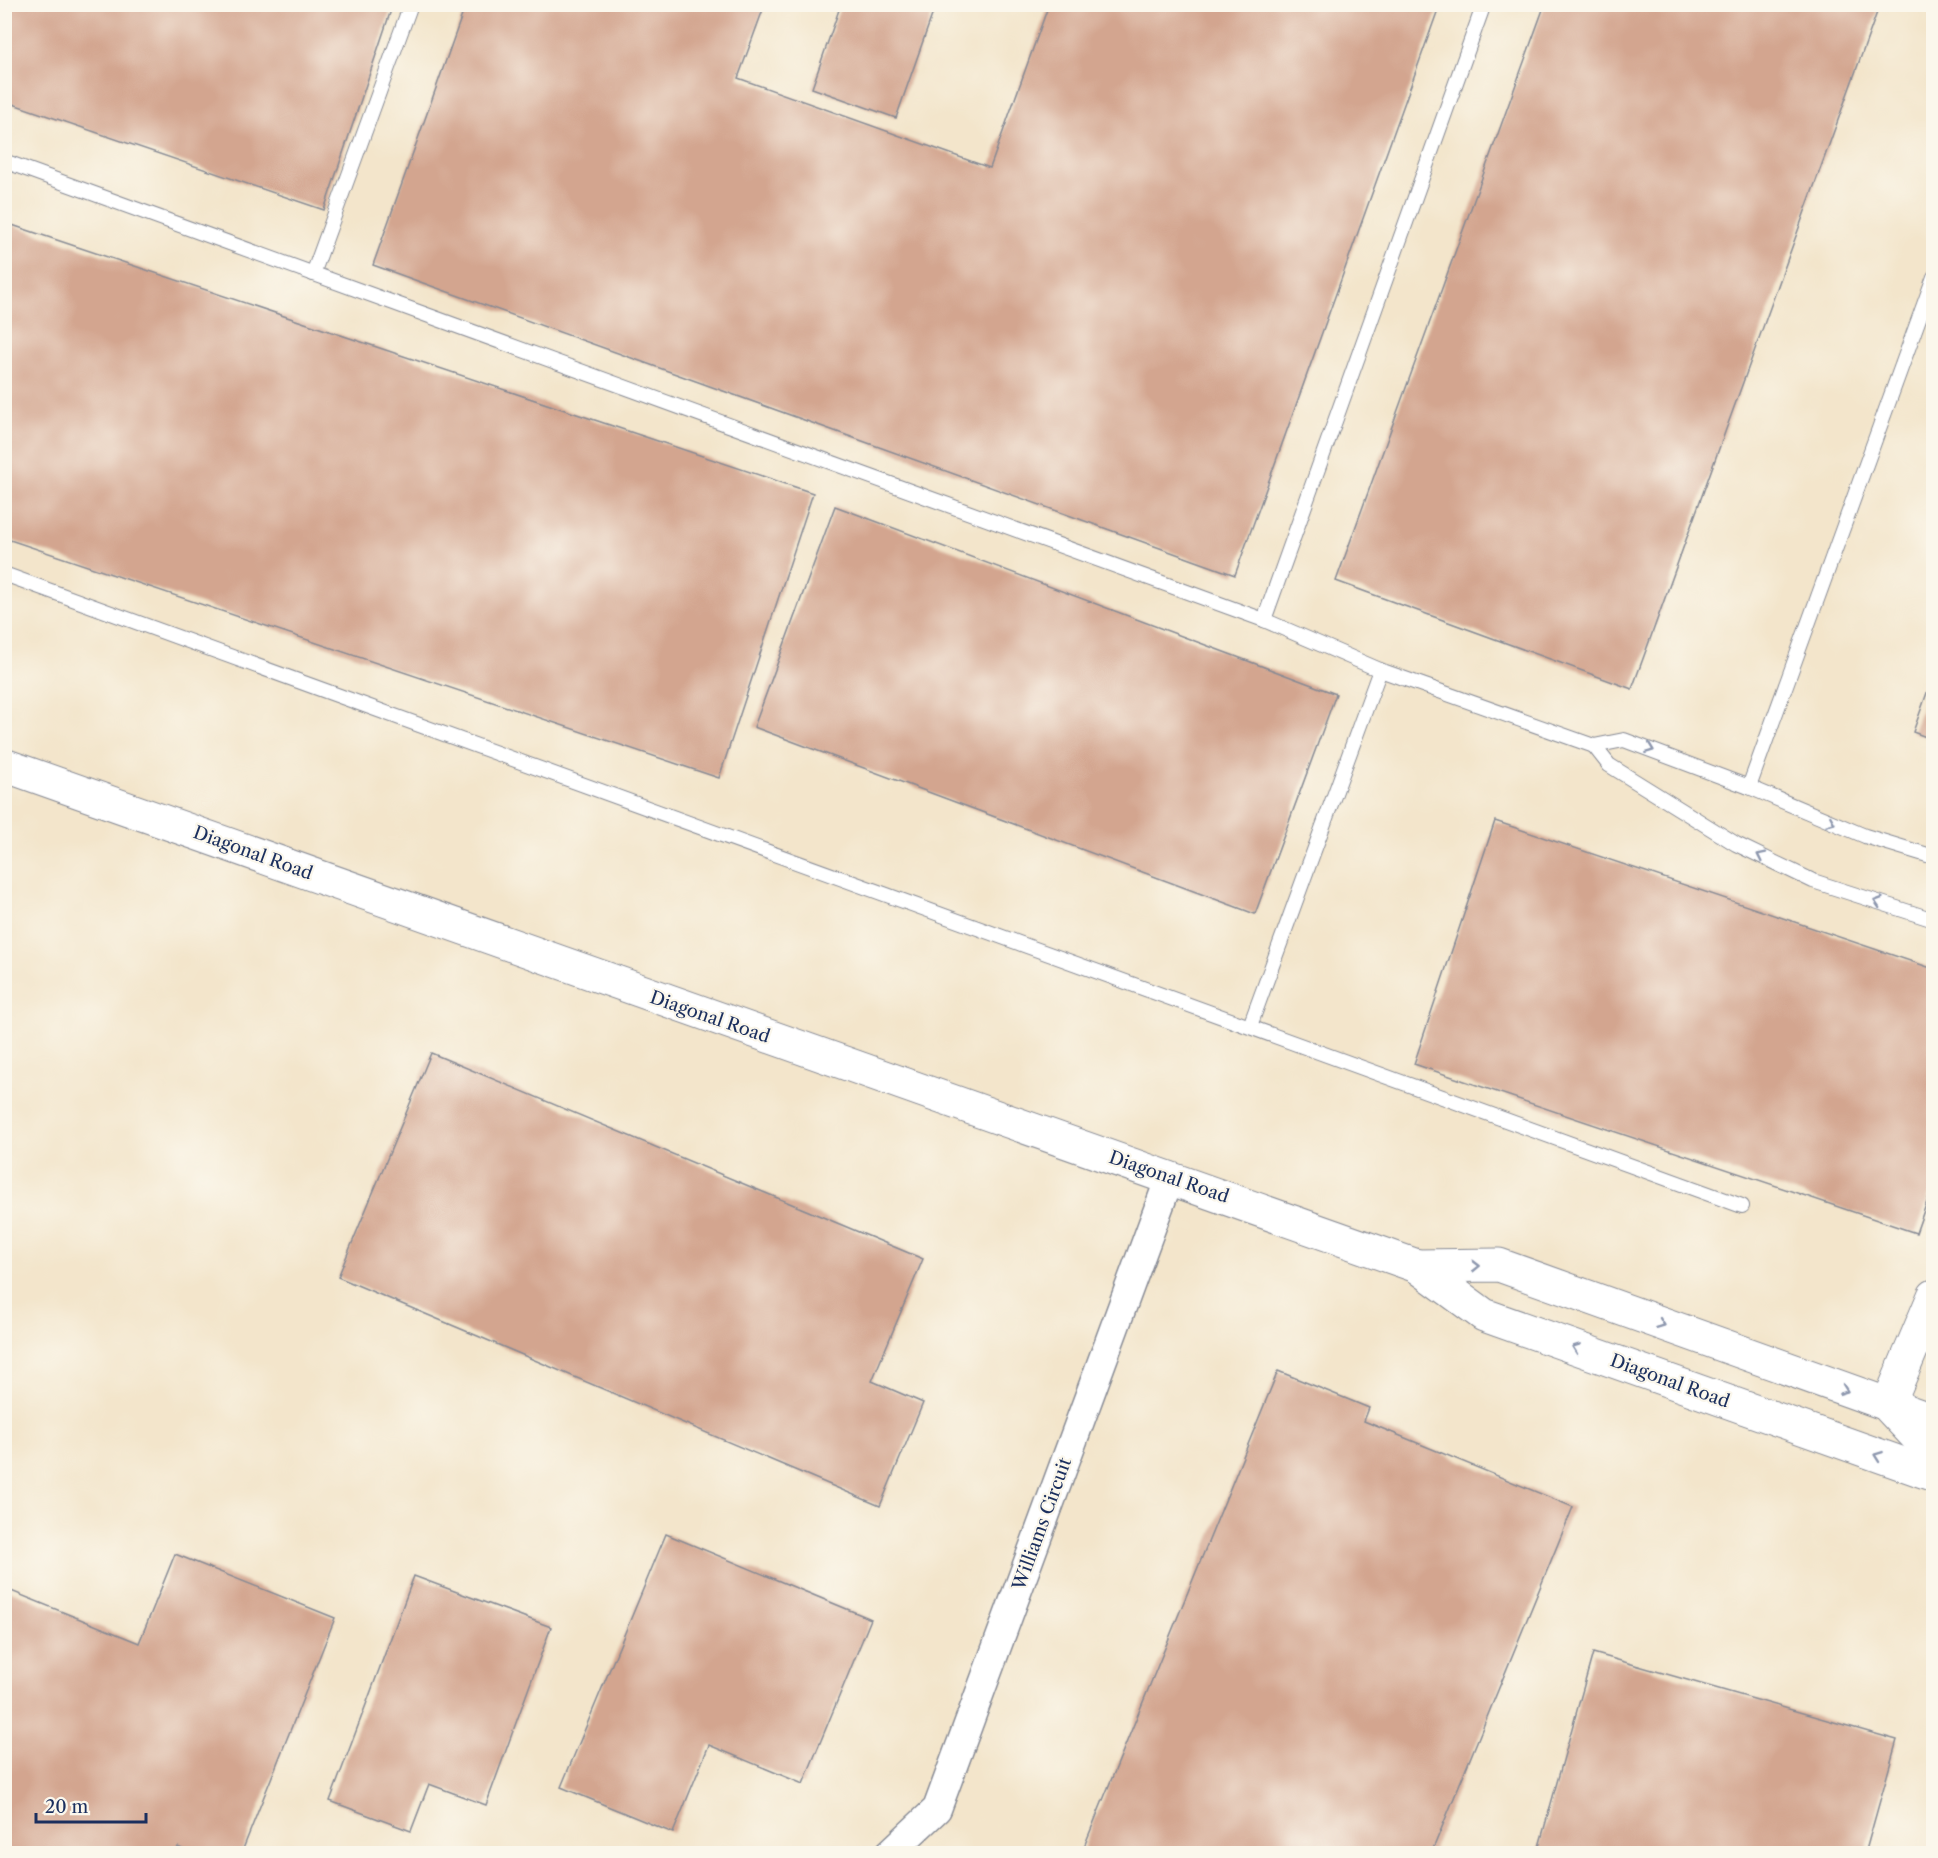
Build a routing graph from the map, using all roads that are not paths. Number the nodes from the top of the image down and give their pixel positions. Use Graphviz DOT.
graph roads {
  1 [pos="411,4"];
  2 [pos="1484,4"];
  3 [pos="4,161"];
  4 [pos="313,274"];
  5 [pos="1934,277"];
  6 [pos="4,574"];
  7 [pos="1264,620"];
  8 [pos="1380,670"];
  9 [pos="1594,746"];
  10 [pos="4,765"];
  11 [pos="1749,787"];
  12 [pos="1934,857"];
  13 [pos="1934,920"];
  14 [pos="1250,1026"];
  15 [pos="1170,1177"];
  16 [pos="1742,1206"];
  17 [pos="1417,1266"];
  18 [pos="1934,1296"];
  19 [pos="1888,1406"];
  20 [pos="1934,1421"];
  21 [pos="1934,1455"];
  22 [pos="1934,1475"];
  23 [pos="889,1854"];
  1 -- 4 [label="lane"];
  2 -- 7 [label="lane"];
  3 -- 4 [label="lane"];
  4 -- 7 [label="lane"];
  5 -- 11 [label="lane"];
  6 -- 14 [label="lane"];
  7 -- 8 [label="lane"];
  8 -- 9 [label="lane"];
  8 -- 14 [label="lane"];
  9 -- 11 [label="lane, one-way"];
  13 -- 9 [label="lane, one-way"];
  10 -- 15 [label="street, Diagonal Road"];
  11 -- 12 [label="lane, one-way"];
  14 -- 16 [label="lane"];
  15 -- 17 [label="street, Diagonal Road"];
  15 -- 23 [label="street, Williams Circuit"];
  17 -- 19 [label="street, Diagonal Road, one-way"];
  22 -- 17 [label="street, Diagonal Road, one-way"];
  18 -- 19 [label="street"];
  19 -- 20 [label="street, Diagonal Road"];
  19 -- 21 [label="street"];
}
